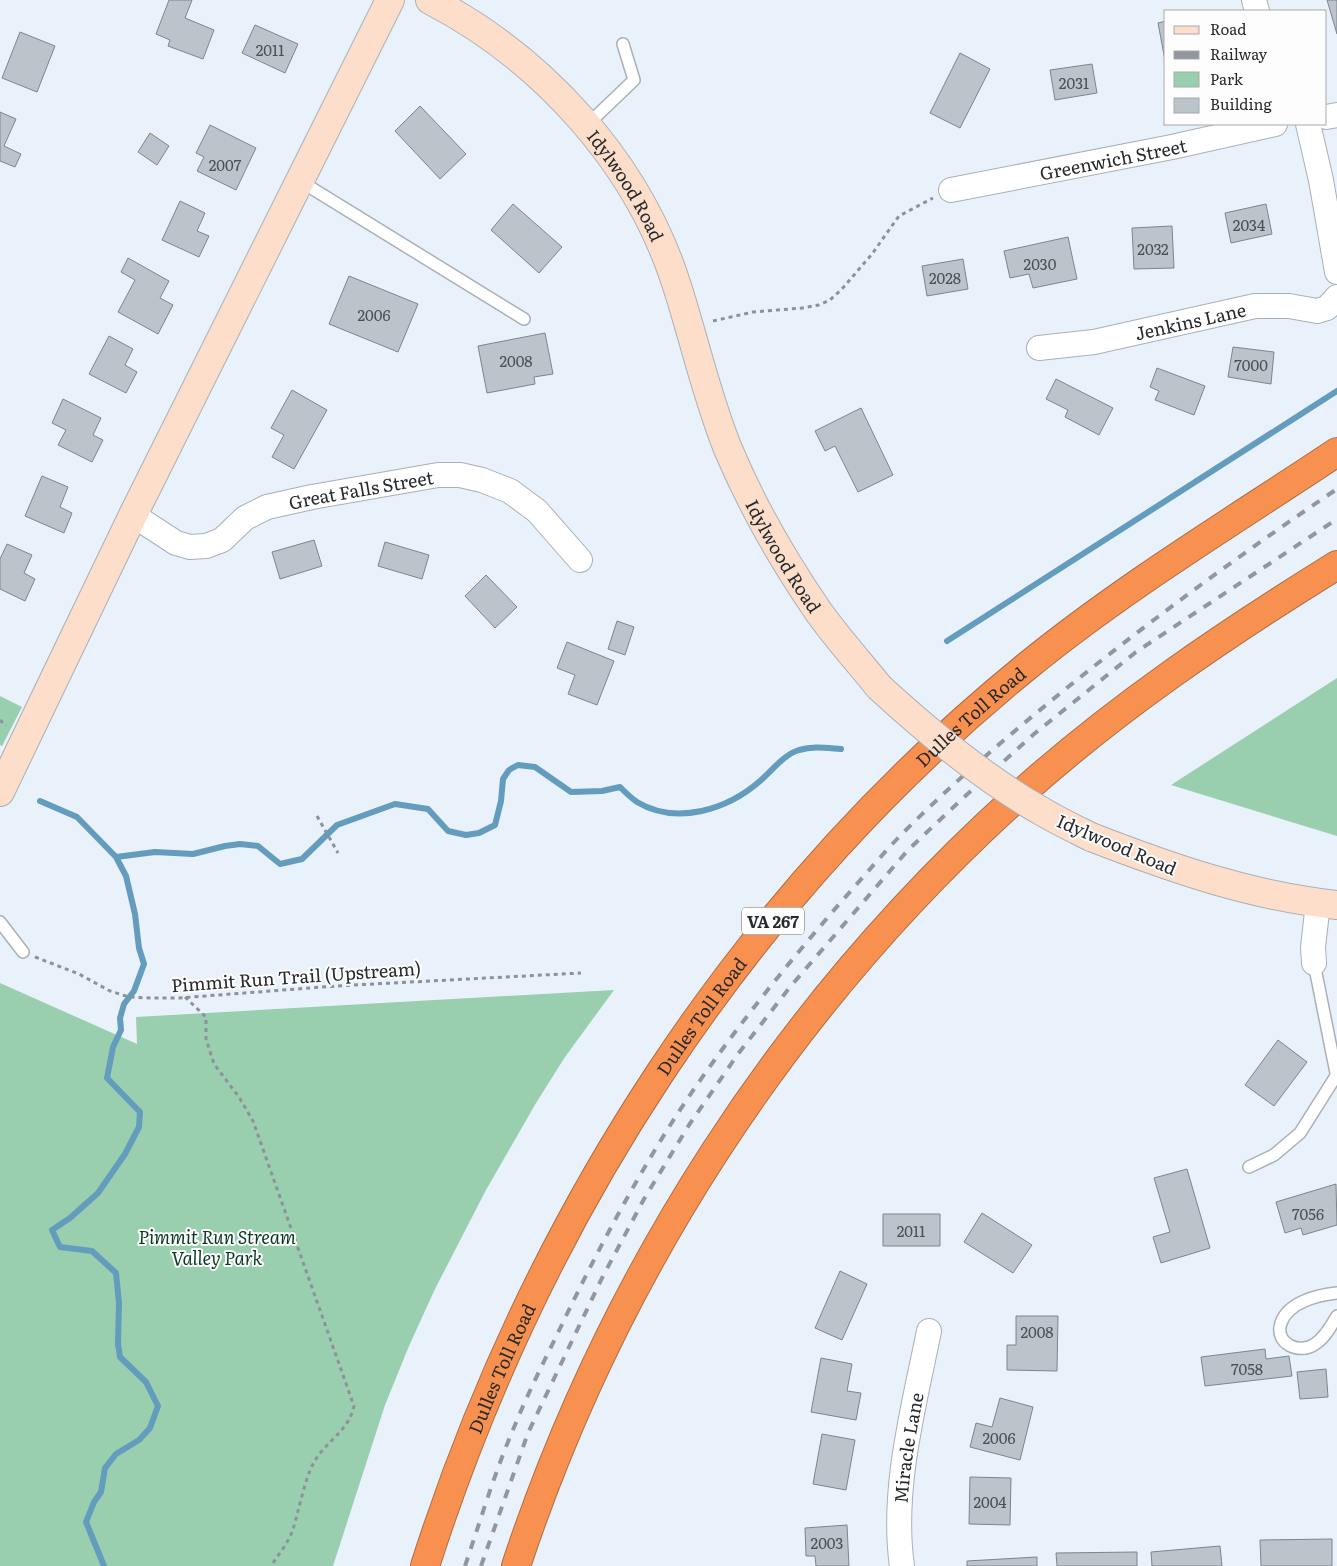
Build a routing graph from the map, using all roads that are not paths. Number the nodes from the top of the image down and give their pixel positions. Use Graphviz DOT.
graph roads {
  1 [pos="390,0"];
  2 [pos="430,0"];
  3 [pos="623,44"];
  4 [pos="1270,125"];
  5 [pos="1308,125"];
  6 [pos="586,126"];
  7 [pos="300,181"];
  8 [pos="951,190"];
  9 [pos="1337,272"];
  10 [pos="1337,297"];
  11 [pos="524,319"];
  12 [pos="1040,348"];
  13 [pos="1337,452"];
  14 [pos="133,515"];
  15 [pos="580,560"];
  16 [pos="1337,564"];
  17 [pos="0,792"];
  18 [pos="1328,904"];
  19 [pos="0,922"];
  20 [pos="23,952"];
  21 [pos="1314,962"];
  22 [pos="1336,1077"];
  23 [pos="1250,1167"];
  24 [pos="1337,1293"];
  25 [pos="1337,1316"];
  26 [pos="929,1331"];
  27 [pos="425,1566"];
  28 [pos="516,1566"];
  29 [pos="902,1566"];
  1 -- 7 [label="main road"];
  2 -- 6 [label="main road, Idylwood Road"];
  3 -- 6 [label="lane"];
  4 -- 8 [label="street, Greenwich Street"];
  5 -- 9 [label="street"];
  6 -- 18 [label="main road, Idylwood Road, bridge"];
  7 -- 11 [label="lane"];
  7 -- 14 [label="main road"];
  10 -- 12 [label="street, Jenkins Lane"];
  13 -- 27 [label="highway, Dulles Toll Road / VA 267"];
  14 -- 15 [label="street, Great Falls Street"];
  14 -- 17 [label="main road"];
  16 -- 28 [label="highway"];
  18 -- 21 [label="street"];
  19 -- 20 [label="lane"];
  21 -- 22 [label="lane"];
  22 -- 23 [label="lane"];
  24 -- 25 [label="lane"];
  26 -- 29 [label="street, Miracle Lane"];
}
